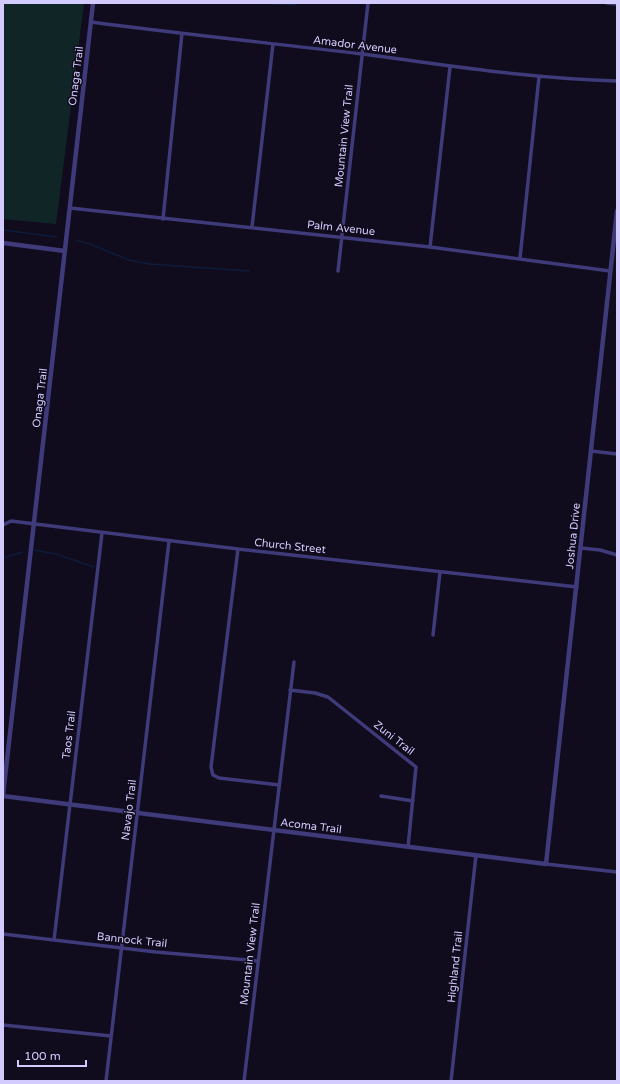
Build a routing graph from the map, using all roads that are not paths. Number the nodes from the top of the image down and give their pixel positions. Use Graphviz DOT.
graph roads {
  1 [pos="93,3"];
  2 [pos="368,3"];
  3 [pos="607,3"];
  4 [pos="617,4"];
  5 [pos="91,22"];
  6 [pos="182,33"];
  7 [pos="273,44"];
  8 [pos="362,54"];
  9 [pos="450,67"];
  10 [pos="539,76"];
  11 [pos="617,81"];
  12 [pos="70,208"];
  13 [pos="617,211"];
  14 [pos="162,218"];
  15 [pos="252,228"];
  16 [pos="342,238"];
  17 [pos="3,243"];
  18 [pos="430,247"];
  19 [pos="65,251"];
  20 [pos="520,258"];
  21 [pos="338,271"];
  22 [pos="610,271"];
  23 [pos="591,451"];
  24 [pos="617,454"];
  25 [pos="34,524"];
  26 [pos="3,525"];
  27 [pos="102,533"];
  28 [pos="169,541"];
  29 [pos="581,548"];
  30 [pos="238,549"];
  31 [pos="617,555"];
  32 [pos="440,572"];
  33 [pos="576,587"];
  34 [pos="433,636"];
  35 [pos="294,662"];
  36 [pos="290,690"];
  37 [pos="279,785"];
  38 [pos="3,795"];
  39 [pos="381,796"];
  40 [pos="413,800"];
  41 [pos="70,805"];
  42 [pos="137,813"];
  43 [pos="274,830"];
  44 [pos="408,847"];
  45 [pos="476,855"];
  46 [pos="546,864"];
  47 [pos="617,872"];
  48 [pos="3,934"];
  49 [pos="54,940"];
  50 [pos="121,948"];
  51 [pos="258,961"];
  52 [pos="3,1025"];
  53 [pos="111,1036"];
  54 [pos="106,1081"];
  55 [pos="244,1081"];
  56 [pos="451,1081"];
  1 -- 5 [label="street, Onaga Trail"];
  2 -- 8 [label="street, Mountain View Trail"];
  3 -- 4 [label="street"];
  5 -- 6 [label="street, Amador Avenue"];
  5 -- 12 [label="street, Onaga Trail"];
  6 -- 7 [label="street, Amador Avenue"];
  6 -- 14 [label="street"];
  7 -- 8 [label="street, Amador Avenue"];
  7 -- 15 [label="street"];
  8 -- 9 [label="street, Amador Avenue"];
  8 -- 16 [label="street, Mountain View Trail"];
  9 -- 10 [label="street, Amador Avenue"];
  9 -- 18 [label="street"];
  10 -- 11 [label="street, Amador Avenue"];
  10 -- 20 [label="street"];
  12 -- 14 [label="street, Palm Avenue"];
  12 -- 19 [label="street, Onaga Trail"];
  13 -- 22 [label="street, Joshua Drive"];
  14 -- 15 [label="street, Palm Avenue"];
  15 -- 16 [label="street, Palm Avenue"];
  16 -- 18 [label="street, Palm Avenue"];
  16 -- 21 [label="street, Mountain View Trail"];
  17 -- 19 [label="street"];
  18 -- 20 [label="street, Palm Avenue"];
  19 -- 25 [label="street, Onaga Trail"];
  20 -- 22 [label="street, Palm Avenue"];
  22 -- 23 [label="street, Joshua Drive"];
  23 -- 24 [label="street"];
  23 -- 29 [label="street, Joshua Drive"];
  25 -- 26 [label="street, Church Street"];
  25 -- 27 [label="street, Church Street"];
  25 -- 38 [label="street, Onaga Trail"];
  27 -- 28 [label="street, Church Street"];
  27 -- 41 [label="street, Taos Trail"];
  28 -- 30 [label="street, Church Street"];
  28 -- 42 [label="street, Navajo Trail"];
  29 -- 31 [label="street"];
  29 -- 33 [label="street, Joshua Drive"];
  30 -- 32 [label="street, Church Street"];
  30 -- 37 [label="street"];
  32 -- 33 [label="street, Church Street"];
  32 -- 34 [label="street"];
  33 -- 46 [label="street, Joshua Drive"];
  35 -- 36 [label="street, Mountain View Trail"];
  36 -- 37 [label="street, Mountain View Trail"];
  36 -- 40 [label="street, Zuni Trail"];
  37 -- 43 [label="street, Mountain View Trail"];
  38 -- 41 [label="street, Acoma Trail"];
  39 -- 40 [label="street"];
  40 -- 44 [label="street, Zuni Trail"];
  41 -- 42 [label="street, Acoma Trail"];
  41 -- 49 [label="street, Taos Trail"];
  42 -- 43 [label="street, Acoma Trail"];
  42 -- 50 [label="street, Navajo Trail"];
  43 -- 44 [label="street, Acoma Trail"];
  43 -- 51 [label="street, Mountain View Trail"];
  44 -- 45 [label="street, Acoma Trail"];
  45 -- 46 [label="street, Acoma Trail"];
  45 -- 56 [label="street, Highland Trail"];
  46 -- 47 [label="street, Acoma Trail"];
  48 -- 49 [label="street, Bannock Trail"];
  49 -- 50 [label="street, Bannock Trail"];
  50 -- 51 [label="street, Bannock Trail"];
  50 -- 53 [label="street, Navajo Trail"];
  51 -- 55 [label="street, Mountain View Trail"];
  52 -- 53 [label="street"];
  53 -- 54 [label="street, Navajo Trail"];
}
